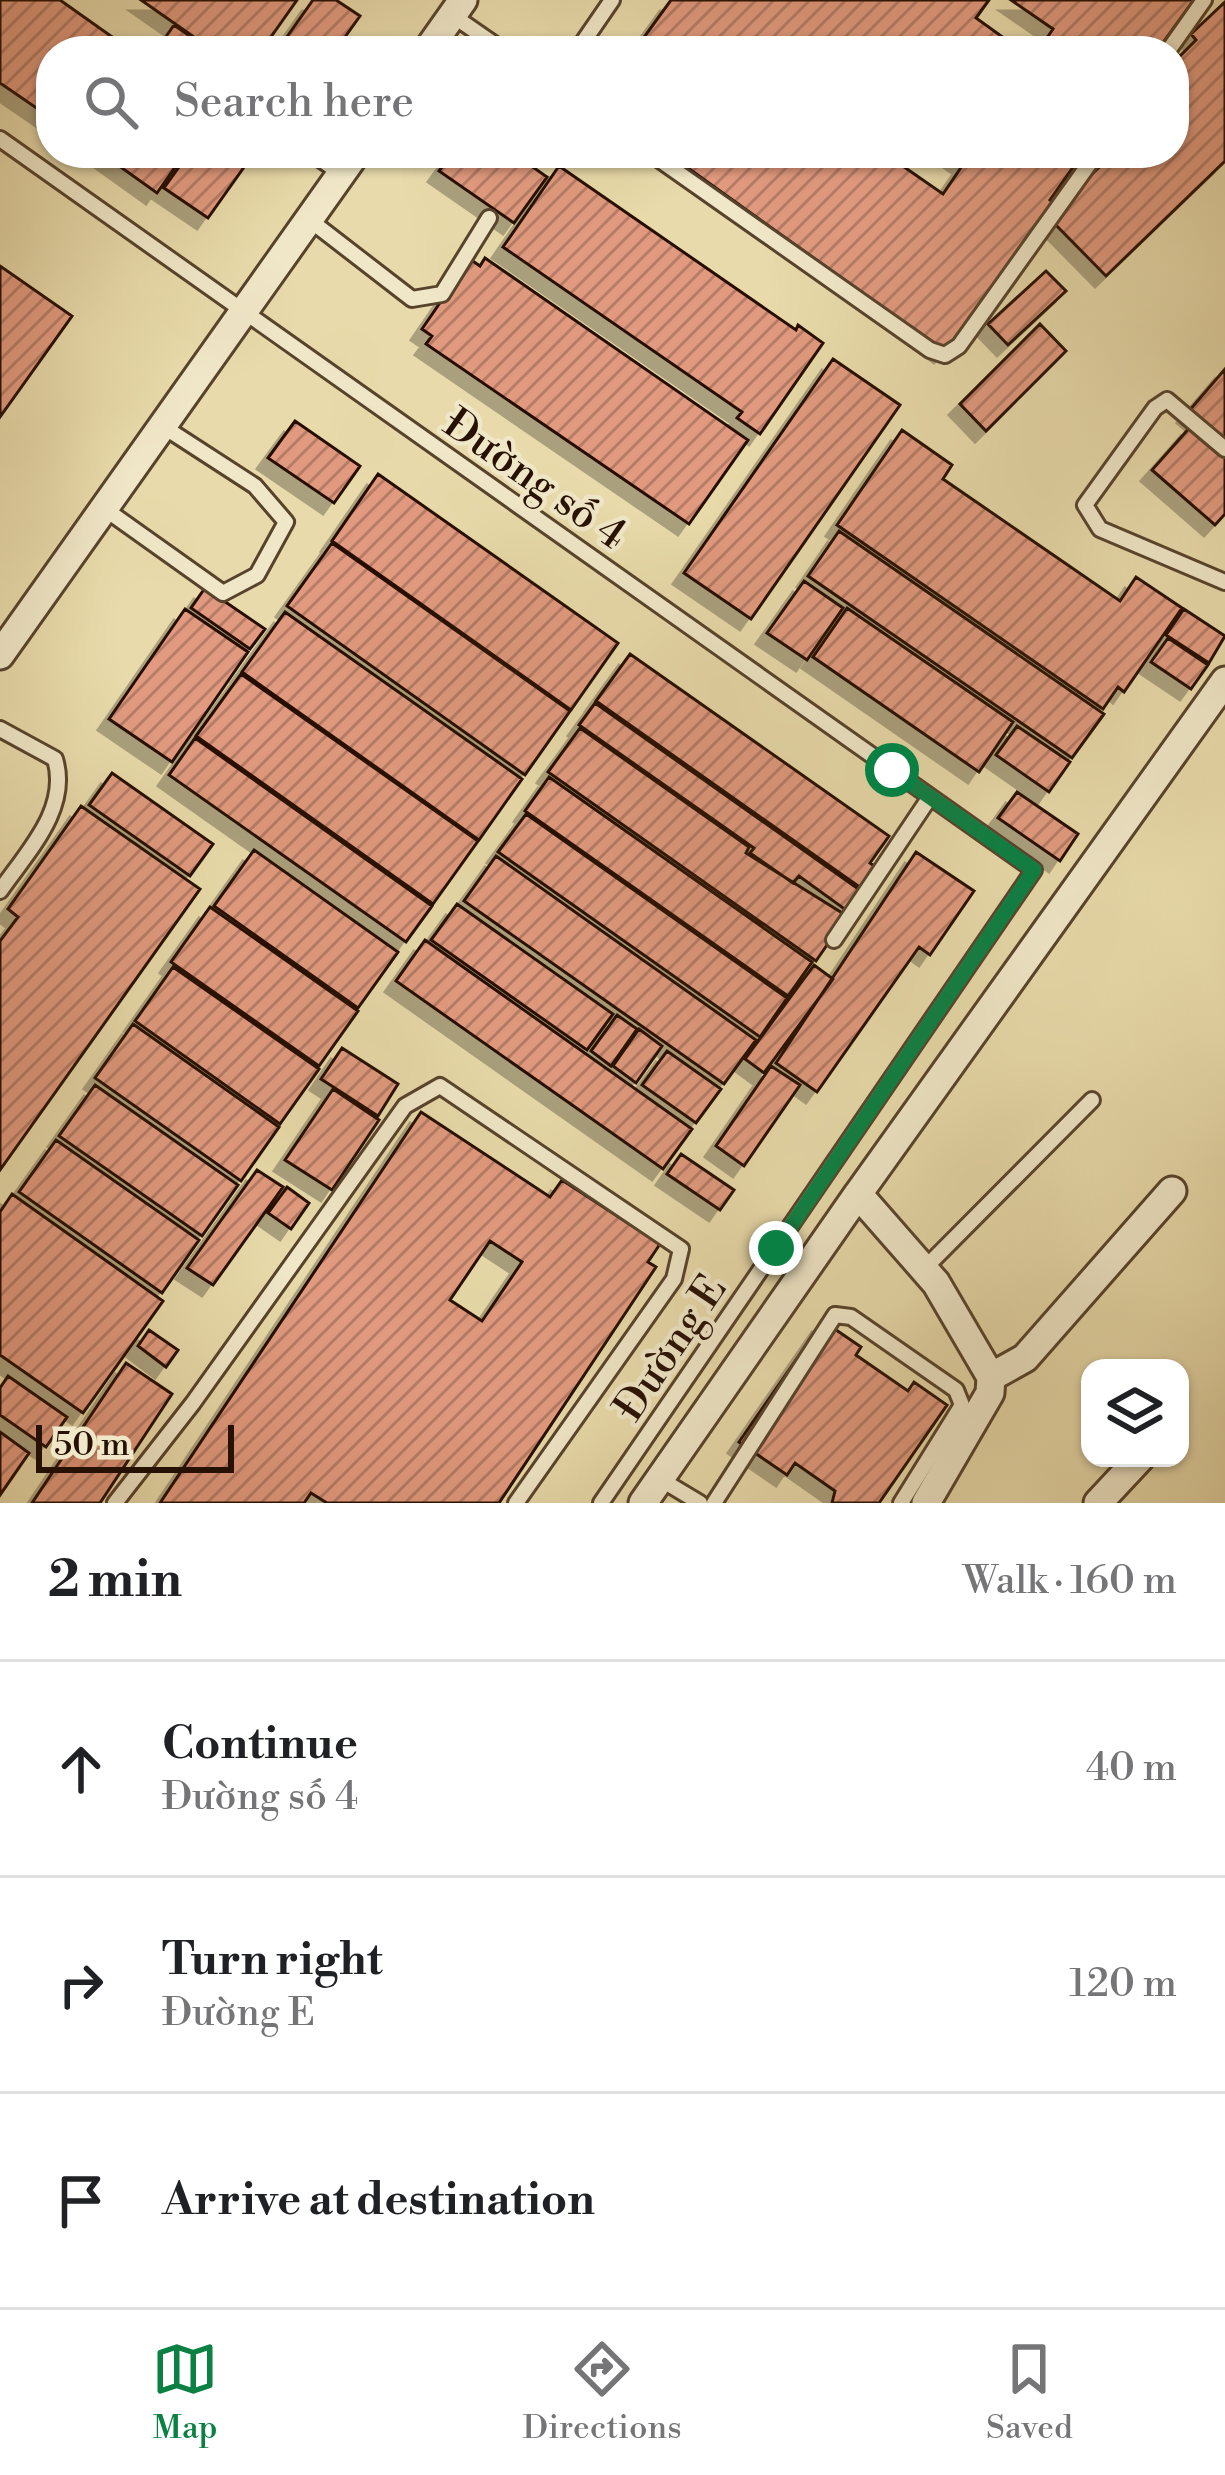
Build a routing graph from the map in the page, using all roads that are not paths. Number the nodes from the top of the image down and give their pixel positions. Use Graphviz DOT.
graph roads {
  1 [pos="612,0"];
  2 [pos="1204,0"];
  3 [pos="458,8"];
  4 [pos="438,36"];
  5 [pos="488,36"];
  6 [pos="587,36"];
  7 [pos="1179,36"];
  8 [pos="0,139"];
  9 [pos="36,164"];
  10 [pos="41,168"];
  11 [pos="346,168"];
  12 [pos="671,168"];
  13 [pos="1086,168"];
  14 [pos="489,218"];
  15 [pos="311,221"];
  16 [pos="245,312"];
  17 [pos="164,427"];
  18 [pos="1225,449"];
  19 [pos="105,509"];
  20 [pos="1225,582"];
  21 [pos="0,655"];
  22 [pos="1225,681"];
  23 [pos="0,729"];
  24 [pos="930,796"];
  25 [pos="1034,870"];
  26 [pos="0,891"];
  27 [pos="834,940"];
  28 [pos="1092,1100"];
  29 [pos="1172,1191"];
  30 [pos="858,1194"];
  31 [pos="925,1268"];
  32 [pos="991,1377"];
  33 [pos="1132,1467"];
  34 [pos="659,1478"];
  35 [pos="115,1503"];
  36 [pos="516,1503"];
  37 [pos="601,1503"];
  38 [pos="643,1503"];
  39 [pos="700,1503"];
  40 [pos="714,1503"];
  41 [pos="901,1503"];
  42 [pos="926,1503"];
  43 [pos="1098,1503"];
  1 -- 6 [label="lane"];
  2 -- 7 [label="lane"];
  3 -- 4 [label="street"];
  3 -- 5 [label="lane"];
  8 -- 9 [label="lane, Đường số 4"];
  10 -- 16 [label="lane, Đường số 4"];
  11 -- 15 [label="street"];
  12 -- 13 [label="lane"];
  14 -- 15 [label="lane"];
  15 -- 16 [label="street"];
  16 -- 17 [label="street"];
  16 -- 24 [label="lane, Đường số 4"];
  17 -- 19 [label="street"];
  17 -- 19 [label="lane"];
  18 -- 20 [label="lane"];
  19 -- 21 [label="street"];
  22 -- 30 [label="street"];
  23 -- 26 [label="lane"];
  24 -- 25 [label="lane, Đường số 4"];
  24 -- 27 [label="lane"];
  25 -- 37 [label="lane, Đường E"];
  28 -- 31 [label="lane"];
  29 -- 32 [label="street"];
  30 -- 31 [label="street"];
  30 -- 34 [label="street"];
  31 -- 32 [label="street"];
  32 -- 42 [label="street"];
  33 -- 43 [label="street"];
  34 -- 38 [label="street"];
  34 -- 39 [label="lane"];
  35 -- 36 [label="lane"];
  40 -- 41 [label="lane"];
}
